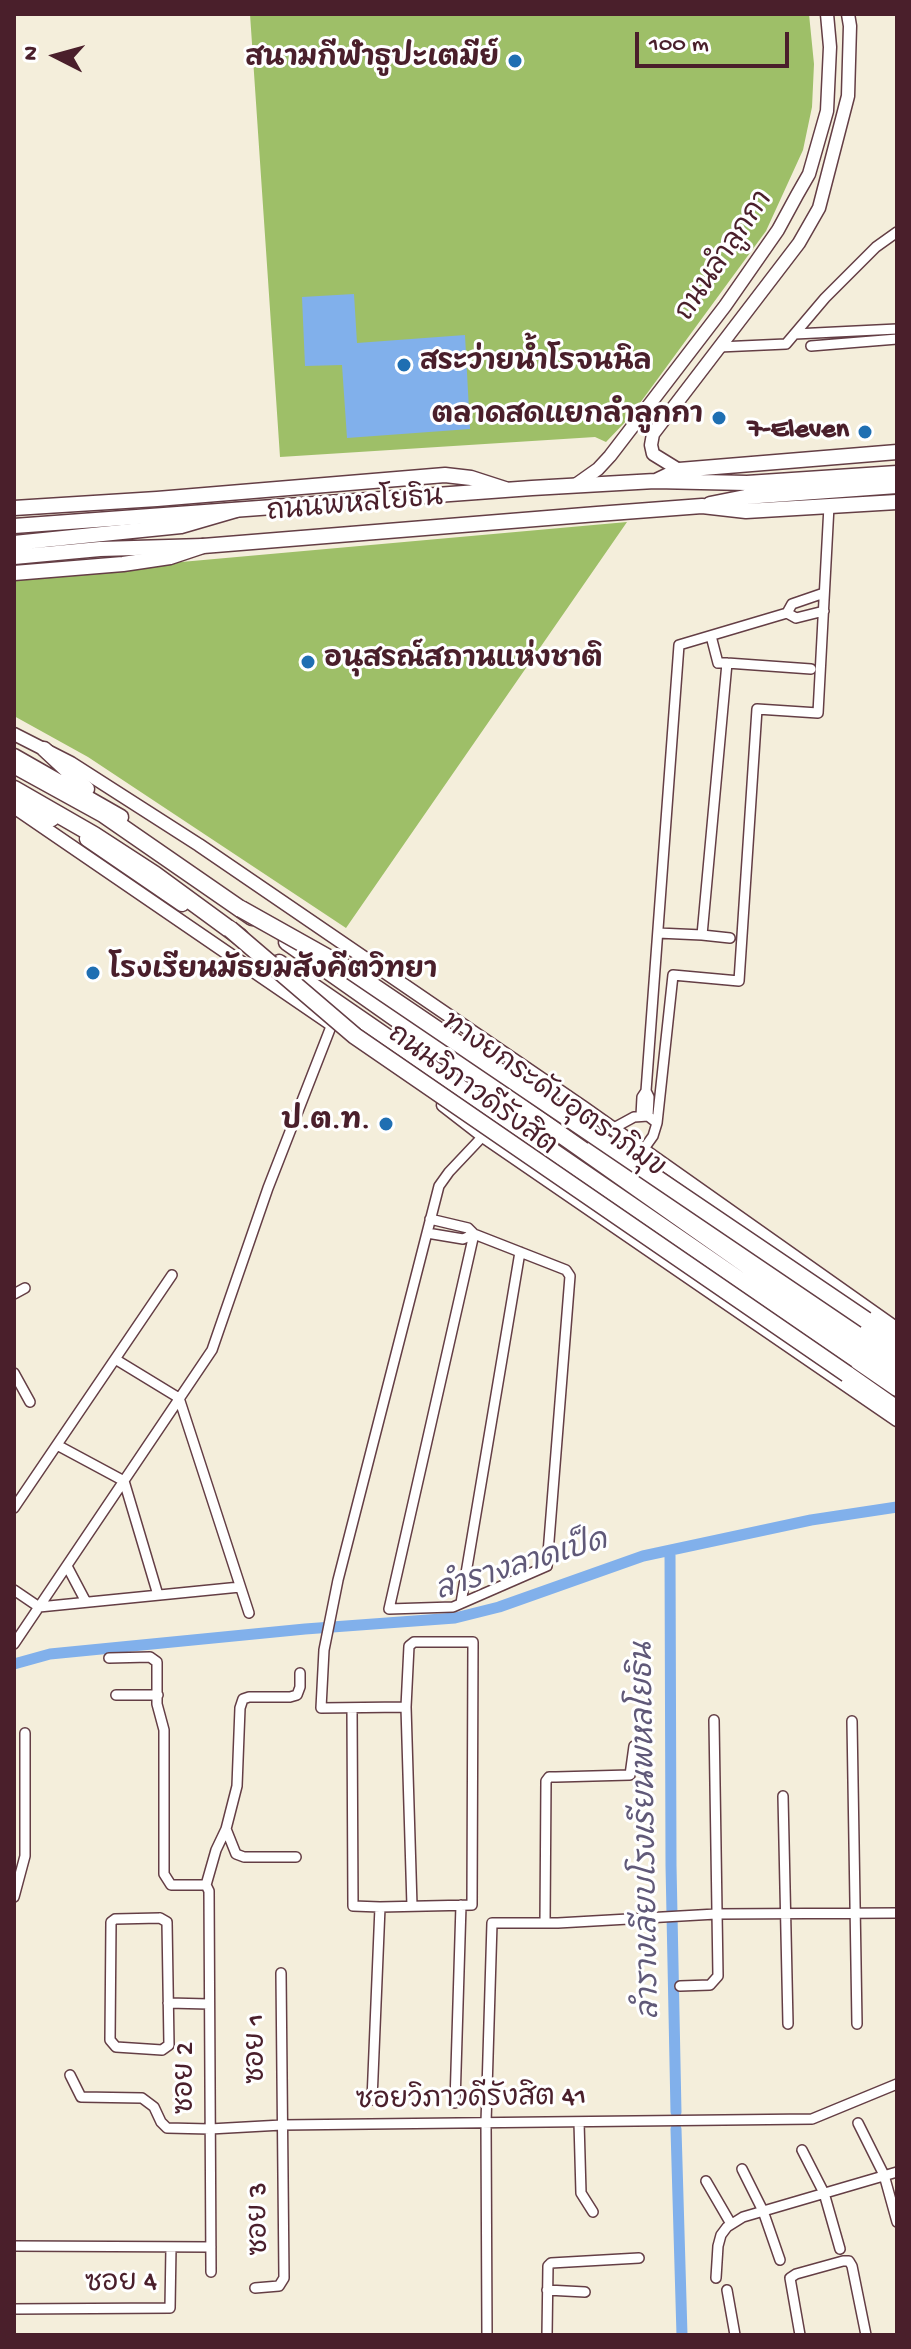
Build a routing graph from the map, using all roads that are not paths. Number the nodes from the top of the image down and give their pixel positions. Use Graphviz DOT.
graph roads {
  1 [pos="827,14"];
  2 [pos="848,14"];
  3 [pos="897,232"];
  4 [pos="897,329"];
  5 [pos="795,334"];
  6 [pos="897,339"];
  7 [pos="811,346"];
  8 [pos="719,347"];
  9 [pos="897,452"];
  10 [pos="679,470"];
  11 [pos="897,473"];
  12 [pos="655,481"];
  13 [pos="574,486"];
  14 [pos="897,486"];
  15 [pos="505,489"];
  16 [pos="897,502"];
  17 [pos="702,506"];
  18 [pos="829,506"];
  19 [pos="14,508"];
  20 [pos="236,510"];
  21 [pos="14,526"];
  22 [pos="100,542"];
  23 [pos="14,543"];
  24 [pos="203,546"];
  25 [pos="14,557"];
  26 [pos="14,573"];
  27 [pos="824,593"];
  28 [pos="824,611"];
  29 [pos="787,613"];
  30 [pos="711,636"];
  31 [pos="727,663"];
  32 [pos="811,669"];
  33 [pos="14,734"];
  34 [pos="44,749"];
  35 [pos="14,756"];
  36 [pos="14,765"];
  37 [pos="14,789"];
  38 [pos="14,800"];
  39 [pos="105,805"];
  40 [pos="14,807"];
  41 [pos="241,909"];
  42 [pos="230,929"];
  43 [pos="658,933"];
  44 [pos="702,935"];
  45 [pos="730,938"];
  46 [pos="314,1012"];
  47 [pos="332,1024"];
  48 [pos="362,1027"];
  49 [pos="644,1116"];
  50 [pos="657,1123"];
  51 [pos="612,1129"];
  52 [pos="483,1136"];
  53 [pos="643,1150"];
  54 [pos="430,1219"];
  55 [pos="427,1233"];
  56 [pos="474,1234"];
  57 [pos="520,1252"];
  58 [pos="172,1275"];
  59 [pos="25,1288"];
  60 [pos="14,1294"];
  61 [pos="897,1329"];
  62 [pos="897,1341"];
  63 [pos="897,1356"];
  64 [pos="115,1359"];
  65 [pos="897,1371"];
  66 [pos="14,1373"];
  67 [pos="897,1388"];
  68 [pos="897,1397"];
  69 [pos="179,1398"];
  70 [pos="30,1402"];
  71 [pos="897,1409"];
  72 [pos="897,1420"];
  73 [pos="57,1445"];
  74 [pos="124,1481"];
  75 [pos="14,1508"];
  76 [pos="67,1566"];
  77 [pos="240,1587"];
  78 [pos="14,1590"];
  79 [pos="158,1595"];
  80 [pos="86,1602"];
  81 [pos="461,1603"];
  82 [pos="39,1607"];
  83 [pos="249,1613"];
  84 [pos="14,1644"];
  85 [pos="109,1658"];
  86 [pos="300,1673"];
  87 [pos="116,1695"];
  88 [pos="158,1695"];
  89 [pos="406,1707"];
  90 [pos="352,1708"];
  91 [pos="714,1720"];
  92 [pos="852,1721"];
  93 [pos="25,1733"];
  94 [pos="634,1746"];
  95 [pos="783,1796"];
  96 [pos="226,1829"];
  97 [pos="296,1857"];
  98 [pos="206,1885"];
  99 [pos="14,1897"];
  100 [pos="461,1905"];
  101 [pos="412,1906"];
  102 [pos="380,1907"];
  103 [pos="856,1913"];
  104 [pos="897,1913"];
  105 [pos="716,1914"];
  106 [pos="784,1914"];
  107 [pos="545,1923"];
  108 [pos="281,1973"];
  109 [pos="680,1986"];
  110 [pos="168,2003"];
  111 [pos="209,2004"];
  112 [pos="788,2024"];
  113 [pos="857,2024"];
  114 [pos="70,2075"];
  115 [pos="897,2084"];
  116 [pos="372,2100"];
  117 [pos="455,2103"];
  118 [pos="579,2122"];
  119 [pos="486,2123"];
  120 [pos="858,2123"];
  121 [pos="282,2125"];
  122 [pos="210,2129"];
  123 [pos="802,2150"];
  124 [pos="742,2169"];
  125 [pos="897,2172"];
  126 [pos="884,2175"];
  127 [pos="706,2181"];
  128 [pos="824,2193"];
  129 [pos="763,2211"];
  130 [pos="593,2212"];
  131 [pos="897,2222"];
  132 [pos="731,2224"];
  133 [pos="14,2246"];
  134 [pos="171,2247"];
  135 [pos="211,2247"];
  136 [pos="840,2249"];
  137 [pos="639,2258"];
  138 [pos="780,2260"];
  139 [pos="211,2272"];
  140 [pos="716,2278"];
  141 [pos="255,2288"];
  142 [pos="547,2290"];
  143 [pos="727,2290"];
  144 [pos="585,2292"];
  145 [pos="14,2309"];
  146 [pos="487,2335"];
  147 [pos="547,2335"];
  148 [pos="735,2335"];
  149 [pos="800,2335"];
  150 [pos="866,2335"];
  1 -- 13 [label="main road, ถนนลำลูกกา"];
  2 -- 8 [label="main road, ถนนลำลูกกา"];
  3 -- 5 [label="street"];
  4 -- 5 [label="street"];
  5 -- 8 [label="street"];
  6 -- 7 [label="street"];
  8 -- 10 [label="main road, ถนนลำลูกกา"];
  9 -- 10 [label="main road, ถนนพหลโยธิน"];
  10 -- 12 [label="main road, ถนนพหลโยธิน"];
  11 -- 12 [label="main road, ถนนพหลโยธิน"];
  12 -- 13 [label="main road, ถนนพหลโยธิน"];
  13 -- 15 [label="main road, ถนนพหลโยธิน"];
  14 -- 17 [label="main road, ถนนพหลโยธิน"];
  15 -- 19 [label="main road"];
  15 -- 20 [label="main road, ถนนพหลโยธิน"];
  16 -- 18 [label="main road, ถนนพหลโยธิน"];
  17 -- 18 [label="main road, ถนนพหลโยธิน"];
  17 -- 24 [label="main road, ถนนพหลโยธิน"];
  18 -- 27 [label="street"];
  20 -- 21 [label="main road, ถนนพหลโยธิน"];
  20 -- 22 [label="main road"];
  22 -- 23 [label="main road"];
  22 -- 24 [label="main road"];
  22 -- 25 [label="main road"];
  24 -- 26 [label="main road, ถนนพหลโยธิน"];
  27 -- 28 [label="street"];
  27 -- 29 [label="street"];
  28 -- 29 [label="street"];
  28 -- 50 [label="street"];
  29 -- 30 [label="street"];
  30 -- 31 [label="street"];
  30 -- 43 [label="street"];
  31 -- 32 [label="street"];
  31 -- 44 [label="street"];
  33 -- 34 [label="main road, ถนนวิภาวดีรังสิต"];
  34 -- 39 [label="main road"];
  34 -- 51 [label="main road, ถนนวิภาวดีรังสิต"];
  35 -- 39 [label="main road, ถนนวิภาวดีรังสิต"];
  36 -- 41 [label="highway, ทางยกระดับอุตราภิมุข"];
  37 -- 42 [label="highway, ทางยกระดับอุตราภิมุข"];
  38 -- 48 [label="main road, ถนนวิภาวดีรังสิต"];
  39 -- 63 [label="main road, ถนนวิภาวดีรังสิต"];
  40 -- 46 [label="main road, ถนนวิภาวดีรังสิต"];
  41 -- 62 [label="highway, bridge"];
  41 -- 65 [label="highway, ทางยกระดับอุตราภิมุข, bridge"];
  42 -- 67 [label="highway, ทางยกระดับอุตราภิมุข, bridge"];
  42 -- 71 [label="highway, bridge"];
  43 -- 44 [label="street"];
  43 -- 49 [label="street"];
  44 -- 45 [label="street"];
  46 -- 47 [label="main road, ถนนวิภาวดีรังสิต"];
  46 -- 48 [label="main road"];
  47 -- 52 [label="main road, ถนนวิภาวดีรังสิต"];
  47 -- 69 [label="street"];
  48 -- 68 [label="main road, ถนนวิภาวดีรังสิต"];
  49 -- 50 [label="street"];
  49 -- 51 [label="street"];
  50 -- 53 [label="street"];
  51 -- 53 [label="main road, ถนนวิภาวดีรังสิต"];
  52 -- 54 [label="street"];
  52 -- 72 [label="main road, ถนนวิภาวดีรังสิต"];
  53 -- 61 [label="main road, ถนนวิภาวดีรังสิต"];
  54 -- 55 [label="street"];
  54 -- 56 [label="street"];
  55 -- 56 [label="street"];
  55 -- 90 [label="street"];
  56 -- 57 [label="street"];
  56 -- 81 [label="street"];
  57 -- 81 [label="street"];
  57 -- 81 [label="street"];
  58 -- 64 [label="street"];
  59 -- 60 [label="street"];
  64 -- 69 [label="street"];
  64 -- 73 [label="street"];
  66 -- 70 [label="street"];
  69 -- 74 [label="street"];
  69 -- 77 [label="street"];
  73 -- 74 [label="street"];
  73 -- 75 [label="street"];
  74 -- 76 [label="street"];
  74 -- 79 [label="street"];
  76 -- 80 [label="street"];
  76 -- 82 [label="street"];
  77 -- 79 [label="street"];
  77 -- 83 [label="street"];
  78 -- 82 [label="street"];
  79 -- 80 [label="street"];
  80 -- 82 [label="street"];
  82 -- 84 [label="street"];
  85 -- 88 [label="street"];
  86 -- 96 [label="street"];
  87 -- 88 [label="street"];
  88 -- 98 [label="street"];
  89 -- 90 [label="street"];
  89 -- 100 [label="street"];
  89 -- 101 [label="street"];
  90 -- 102 [label="street"];
  91 -- 105 [label="street"];
  92 -- 103 [label="street"];
  93 -- 99 [label="street"];
  94 -- 107 [label="street"];
  95 -- 106 [label="street"];
  96 -- 97 [label="street"];
  96 -- 98 [label="street"];
  98 -- 111 [label="street, ซอย 2"];
  100 -- 101 [label="street"];
  100 -- 117 [label="street"];
  101 -- 102 [label="street"];
  102 -- 116 [label="street"];
  103 -- 104 [label="street"];
  103 -- 106 [label="street"];
  103 -- 113 [label="street"];
  105 -- 106 [label="street"];
  105 -- 107 [label="street"];
  105 -- 109 [label="street"];
  106 -- 112 [label="street"];
  107 -- 119 [label="street"];
  108 -- 121 [label="street, ซอย 1"];
  110 -- 110 [label="street"];
  110 -- 111 [label="street"];
  111 -- 122 [label="street, ซอย 2"];
  114 -- 122 [label="street, ซอยวิภาวดีรังสิต 41"];
  115 -- 118 [label="street, ซอยวิภาวดีรังสิต 41"];
  118 -- 119 [label="street, ซอยวิภาวดีรังสิต 41"];
  118 -- 130 [label="street"];
  119 -- 121 [label="street, ซอยวิภาวดีรังสิต 41"];
  119 -- 146 [label="street"];
  120 -- 126 [label="street"];
  121 -- 122 [label="street, ซอยวิภาวดีรังสิต 41"];
  121 -- 141 [label="street, ซอย 3"];
  122 -- 135 [label="street, ซอย 2"];
  123 -- 128 [label="street"];
  124 -- 129 [label="street"];
  125 -- 126 [label="street"];
  126 -- 128 [label="street"];
  126 -- 131 [label="street"];
  127 -- 132 [label="street"];
  128 -- 129 [label="street"];
  128 -- 136 [label="street"];
  129 -- 132 [label="street"];
  129 -- 138 [label="street"];
  132 -- 140 [label="street"];
  133 -- 134 [label="street"];
  134 -- 135 [label="street"];
  134 -- 145 [label="street, ซอย 4"];
  135 -- 139 [label="street, ซอย 2"];
  137 -- 142 [label="street"];
  142 -- 144 [label="street"];
  142 -- 147 [label="street"];
  143 -- 148 [label="street"];
  149 -- 150 [label="street"];
}
